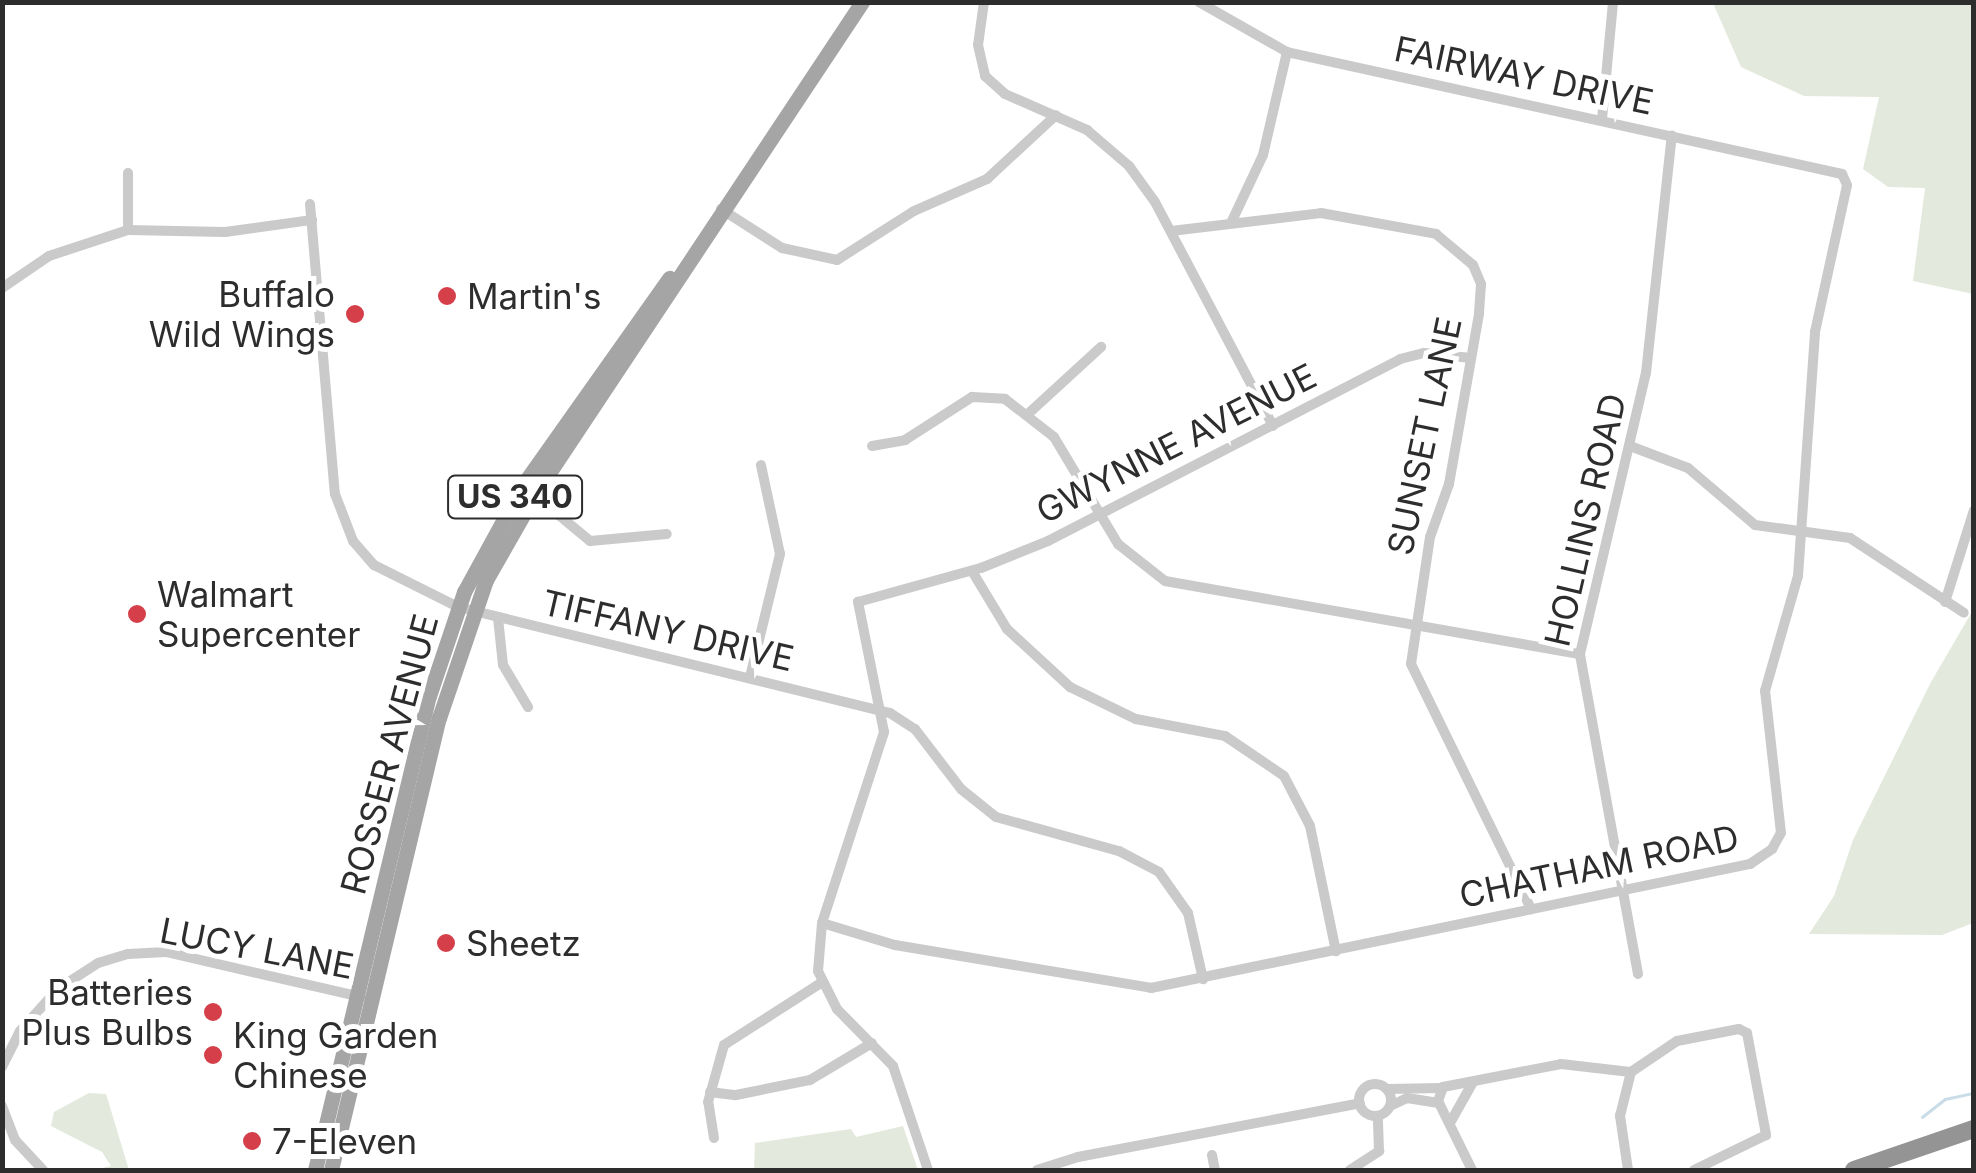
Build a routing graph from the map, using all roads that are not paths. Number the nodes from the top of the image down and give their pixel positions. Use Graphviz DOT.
graph roads {
  1 [pos="862,2"];
  2 [pos="984,2"];
  3 [pos="1199,2"];
  4 [pos="1613,2"];
  5 [pos="1287,52"];
  6 [pos="1056,115"];
  7 [pos="1602,120"];
  8 [pos="1672,135"];
  9 [pos="128,172"];
  10 [pos="1845,178"];
  11 [pos="310,204"];
  12 [pos="721,209"];
  13 [pos="312,220"];
  14 [pos="1231,223"];
  15 [pos="128,230"];
  16 [pos="1171,231"];
  17 [pos="2,288"];
  18 [pos="1101,347"];
  19 [pos="1471,358"];
  20 [pos="1030,413"];
  21 [pos="1273,426"];
  22 [pos="872,446"];
  23 [pos="1630,446"];
  24 [pos="761,465"];
  25 [pos="528,490"];
  26 [pos="1974,510"];
  27 [pos="1099,516"];
  28 [pos="1803,531"];
  29 [pos="667,534"];
  30 [pos="972,571"];
  31 [pos="1945,602"];
  32 [pos="466,610"];
  33 [pos="1964,613"];
  34 [pos="498,618"];
  35 [pos="1414,625"];
  36 [pos="1580,654"];
  37 [pos="750,677"];
  38 [pos="528,706"];
  39 [pos="878,708"];
  40 [pos="1622,890"];
  41 [pos="1531,909"];
  42 [pos="822,923"];
  43 [pos="1336,950"];
  44 [pos="1638,974"];
  45 [pos="1202,979"];
  46 [pos="821,983"];
  47 [pos="364,998"];
  48 [pos="872,1044"];
  49 [pos="2,1067"];
  50 [pos="1631,1072"];
  51 [pos="1474,1082"];
  52 [pos="1454,1084"];
  53 [pos="1442,1088"];
  54 [pos="1387,1089"];
  55 [pos="710,1092"];
  56 [pos="1465,1095"];
  57 [pos="1360,1103"];
  58 [pos="1440,1105"];
  59 [pos="2,1106"];
  60 [pos="1390,1106"];
  61 [pos="1456,1110"];
  62 [pos="1378,1116"];
  63 [pos="1450,1123"];
  64 [pos="1974,1129"];
  65 [pos="714,1138"];
  66 [pos="1212,1155"];
  67 [pos="43,1170"];
  68 [pos="314,1170"];
  69 [pos="330,1170"];
  70 [pos="928,1170"];
  71 [pos="1036,1170"];
  72 [pos="1215,1170"];
  73 [pos="1355,1170"];
  74 [pos="1472,1170"];
  75 [pos="1628,1170"];
  76 [pos="1694,1170"];
  77 [pos="1854,1170"];
  1 -- 12 [label="main road, ROSSER AVENUE / US 340"];
  2 -- 6 [label="street"];
  3 -- 5 [label="street, FAIRWAY DRIVE"];
  4 -- 7 [label="street"];
  5 -- 7 [label="street, FAIRWAY DRIVE"];
  5 -- 14 [label="street"];
  6 -- 12 [label="street"];
  6 -- 16 [label="street"];
  7 -- 8 [label="street, FAIRWAY DRIVE"];
  8 -- 10 [label="street, FAIRWAY DRIVE"];
  8 -- 23 [label="street, HOLLINS ROAD"];
  9 -- 15 [label="street"];
  10 -- 28 [label="street, CHATHAM ROAD"];
  11 -- 13 [label="street, TIFFANY DRIVE"];
  12 -- 25 [label="main road, ROSSER AVENUE / US 340"];
  13 -- 15 [label="street"];
  13 -- 32 [label="street, TIFFANY DRIVE"];
  14 -- 16 [label="street, SUNSET LANE"];
  14 -- 19 [label="street, SUNSET LANE"];
  15 -- 17 [label="street"];
  16 -- 21 [label="street"];
  18 -- 20 [label="street"];
  19 -- 21 [label="street, GWYNNE AVENUE"];
  19 -- 35 [label="street, SUNSET LANE"];
  20 -- 22 [label="street"];
  20 -- 27 [label="street"];
  21 -- 27 [label="street, GWYNNE AVENUE"];
  23 -- 28 [label="street"];
  23 -- 36 [label="street, HOLLINS ROAD"];
  24 -- 37 [label="street"];
  25 -- 29 [label="street"];
  25 -- 32 [label="main road, ROSSER AVENUE / US 340"];
  26 -- 31 [label="street"];
  27 -- 30 [label="street, GWYNNE AVENUE"];
  27 -- 35 [label="street"];
  28 -- 31 [label="street"];
  28 -- 40 [label="street, CHATHAM ROAD"];
  30 -- 39 [label="street, GWYNNE AVENUE"];
  30 -- 43 [label="street"];
  31 -- 33 [label="street"];
  32 -- 34 [label="street, TIFFANY DRIVE"];
  32 -- 47 [label="main road, ROSSER AVENUE / US 340"];
  34 -- 37 [label="street, TIFFANY DRIVE"];
  34 -- 38 [label="street"];
  35 -- 36 [label="street"];
  35 -- 41 [label="street, SUNSET LANE"];
  36 -- 40 [label="street, HOLLINS ROAD"];
  37 -- 39 [label="street, TIFFANY DRIVE"];
  39 -- 42 [label="street, GWYNNE AVENUE"];
  39 -- 45 [label="street, TIFFANY DRIVE"];
  40 -- 41 [label="street, CHATHAM ROAD"];
  40 -- 44 [label="street, HOLLINS ROAD"];
  41 -- 43 [label="street, CHATHAM ROAD"];
  42 -- 45 [label="street, CHATHAM ROAD"];
  42 -- 46 [label="street, GWYNNE AVENUE"];
  43 -- 45 [label="street, CHATHAM ROAD"];
  46 -- 48 [label="street"];
  46 -- 55 [label="street"];
  47 -- 49 [label="street, LUCY LANE"];
  47 -- 68 [label="main road, ROSSER AVENUE / US 340"];
  47 -- 69 [label="main road, ROSSER AVENUE / US 340"];
  48 -- 55 [label="street"];
  48 -- 70 [label="street"];
  50 -- 51 [label="street"];
  50 -- 75 [label="street"];
  50 -- 76 [label="street"];
  51 -- 52 [label="street"];
  51 -- 56 [label="street"];
  52 -- 53 [label="street"];
  52 -- 56 [label="street"];
  53 -- 54 [label="street"];
  53 -- 58 [label="street"];
  54 -- 57 [label="street"];
  54 -- 60 [label="street"];
  55 -- 65 [label="street"];
  56 -- 61 [label="street"];
  57 -- 62 [label="street"];
  57 -- 71 [label="street"];
  58 -- 60 [label="street"];
  58 -- 61 [label="street"];
  58 -- 63 [label="street"];
  59 -- 67 [label="street"];
  60 -- 62 [label="street"];
  61 -- 63 [label="street"];
  62 -- 73 [label="street"];
  63 -- 74 [label="street"];
  64 -- 77 [label="highway"];
  66 -- 72 [label="street"];
}
